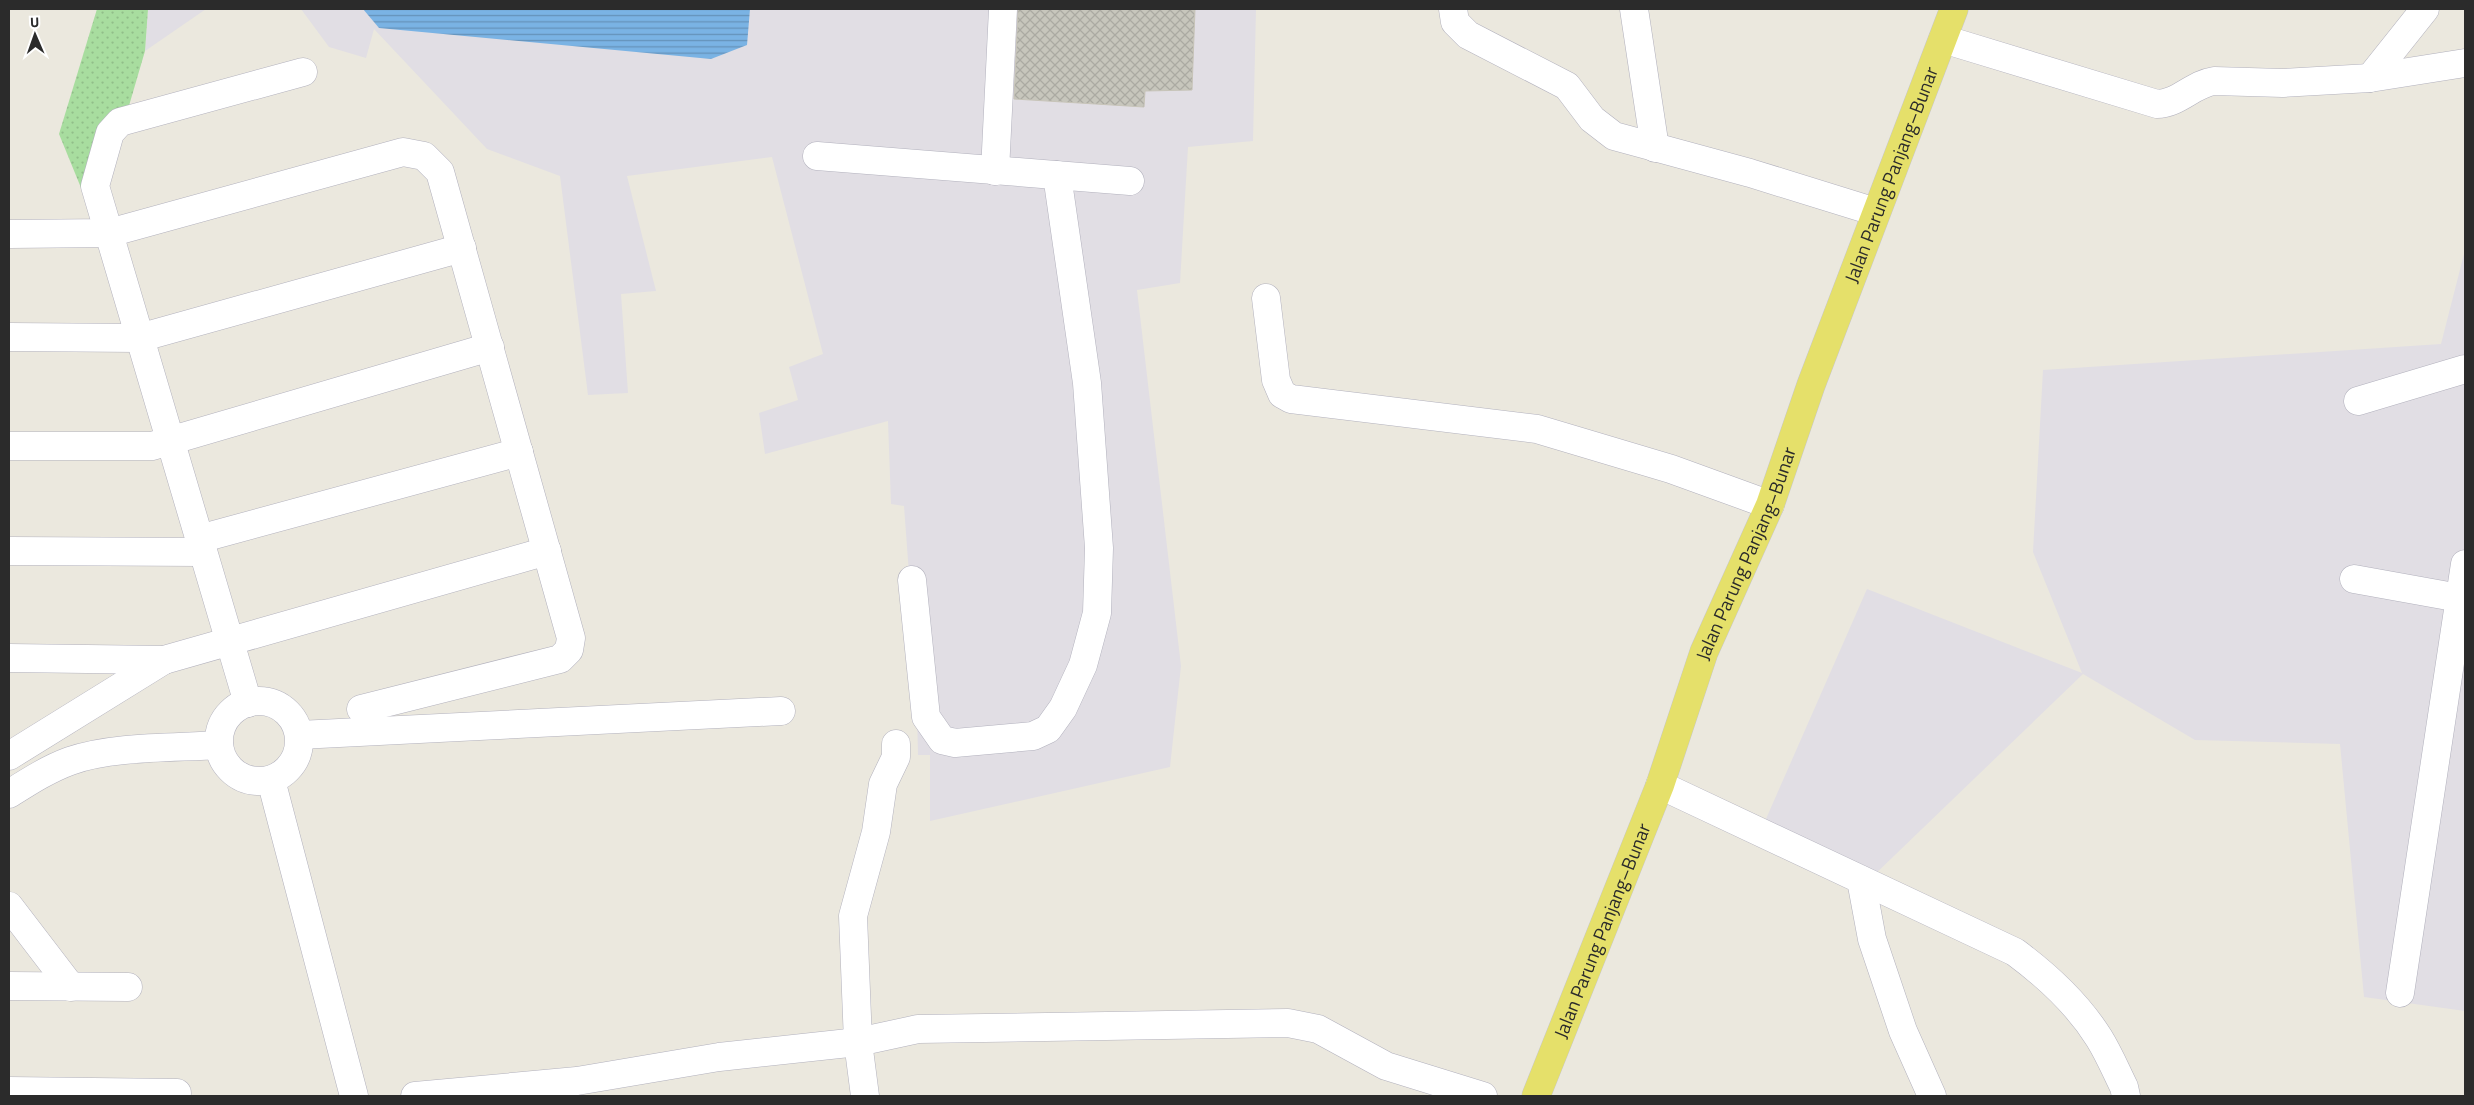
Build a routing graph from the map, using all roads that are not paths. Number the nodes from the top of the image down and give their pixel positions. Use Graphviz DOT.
graph roads {
  1 [pos="1002,9"];
  2 [pos="1453,9"];
  3 [pos="1634,9"];
  4 [pos="1954,9"];
  5 [pos="2425,9"];
  6 [pos="1943,39"];
  7 [pos="2465,63"];
  8 [pos="303,72"];
  9 [pos="2370,78"];
  10 [pos="1655,148"];
  11 [pos="817,156"];
  12 [pos="995,171"];
  13 [pos="1057,175"];
  14 [pos="1130,181"];
  15 [pos="1876,212"];
  16 [pos="109,233"];
  17 [pos="9,234"];
  18 [pos="462,248"];
  19 [pos="1266,298"];
  20 [pos="9,337"];
  21 [pos="140,338"];
  22 [pos="490,347"];
  23 [pos="2465,370"];
  24 [pos="2358,402"];
  25 [pos="170,440"];
  26 [pos="9,446"];
  27 [pos="519,452"];
  28 [pos="1770,505"];
  29 [pos="201,546"];
  30 [pos="9,551"];
  31 [pos="547,551"];
  32 [pos="2465,564"];
  33 [pos="2354,579"];
  34 [pos="912,580"];
  35 [pos="2463,599"];
  36 [pos="230,642"];
  37 [pos="9,658"];
  38 [pos="164,660"];
  39 [pos="248,703"];
  40 [pos="362,709"];
  41 [pos="781,711"];
  42 [pos="299,735"];
  43 [pos="896,744"];
  44 [pos="219,745"];
  45 [pos="9,756"];
  46 [pos="271,780"];
  47 [pos="1660,785"];
  48 [pos="9,794"];
  49 [pos="1861,880"];
  50 [pos="9,906"];
  51 [pos="9,986"];
  52 [pos="71,987"];
  53 [pos="128,987"];
  54 [pos="2400,994"];
  55 [pos="858,1042"];
  56 [pos="9,1091"];
  57 [pos="177,1093"];
  58 [pos="354,1096"];
  59 [pos="415,1096"];
  60 [pos="864,1096"];
  61 [pos="1483,1096"];
  62 [pos="1536,1096"];
  63 [pos="1932,1096"];
  64 [pos="2126,1096"];
  1 -- 12 [label="street"];
  2 -- 10 [label="street"];
  3 -- 10 [label="street"];
  4 -- 6 [label="main road, Jalan Parung Panjang–Bunar"];
  5 -- 9 [label="street"];
  6 -- 9 [label="street"];
  6 -- 15 [label="main road, Jalan Parung Panjang–Bunar"];
  7 -- 9 [label="street"];
  8 -- 16 [label="street"];
  10 -- 15 [label="street"];
  11 -- 12 [label="street"];
  12 -- 13 [label="street"];
  13 -- 14 [label="street"];
  13 -- 34 [label="street"];
  15 -- 28 [label="main road, Jalan Parung Panjang–Bunar"];
  16 -- 17 [label="street"];
  16 -- 18 [label="street"];
  16 -- 21 [label="street"];
  18 -- 21 [label="street"];
  18 -- 22 [label="street"];
  19 -- 28 [label="street"];
  20 -- 21 [label="street"];
  21 -- 25 [label="street"];
  22 -- 25 [label="street"];
  22 -- 27 [label="street"];
  23 -- 24 [label="street"];
  25 -- 26 [label="street"];
  25 -- 29 [label="street"];
  27 -- 29 [label="street"];
  27 -- 31 [label="street"];
  28 -- 47 [label="main road, Jalan Parung Panjang–Bunar"];
  29 -- 30 [label="street"];
  29 -- 36 [label="street"];
  31 -- 36 [label="street"];
  31 -- 40 [label="street"];
  32 -- 35 [label="street"];
  33 -- 35 [label="street"];
  35 -- 54 [label="street"];
  36 -- 38 [label="street"];
  36 -- 39 [label="street"];
  37 -- 38 [label="street"];
  38 -- 45 [label="street"];
  39 -- 42 [label="street"];
  39 -- 44 [label="street"];
  41 -- 42 [label="street"];
  42 -- 46 [label="street"];
  43 -- 55 [label="street"];
  44 -- 46 [label="street"];
  44 -- 48 [label="street"];
  46 -- 58 [label="street"];
  47 -- 49 [label="street"];
  47 -- 62 [label="main road, Jalan Parung Panjang–Bunar"];
  49 -- 63 [label="street"];
  49 -- 64 [label="street"];
  50 -- 52 [label="street"];
  51 -- 52 [label="street"];
  52 -- 53 [label="street"];
  55 -- 59 [label="street"];
  55 -- 60 [label="street"];
  55 -- 61 [label="street"];
  56 -- 57 [label="street"];
}
